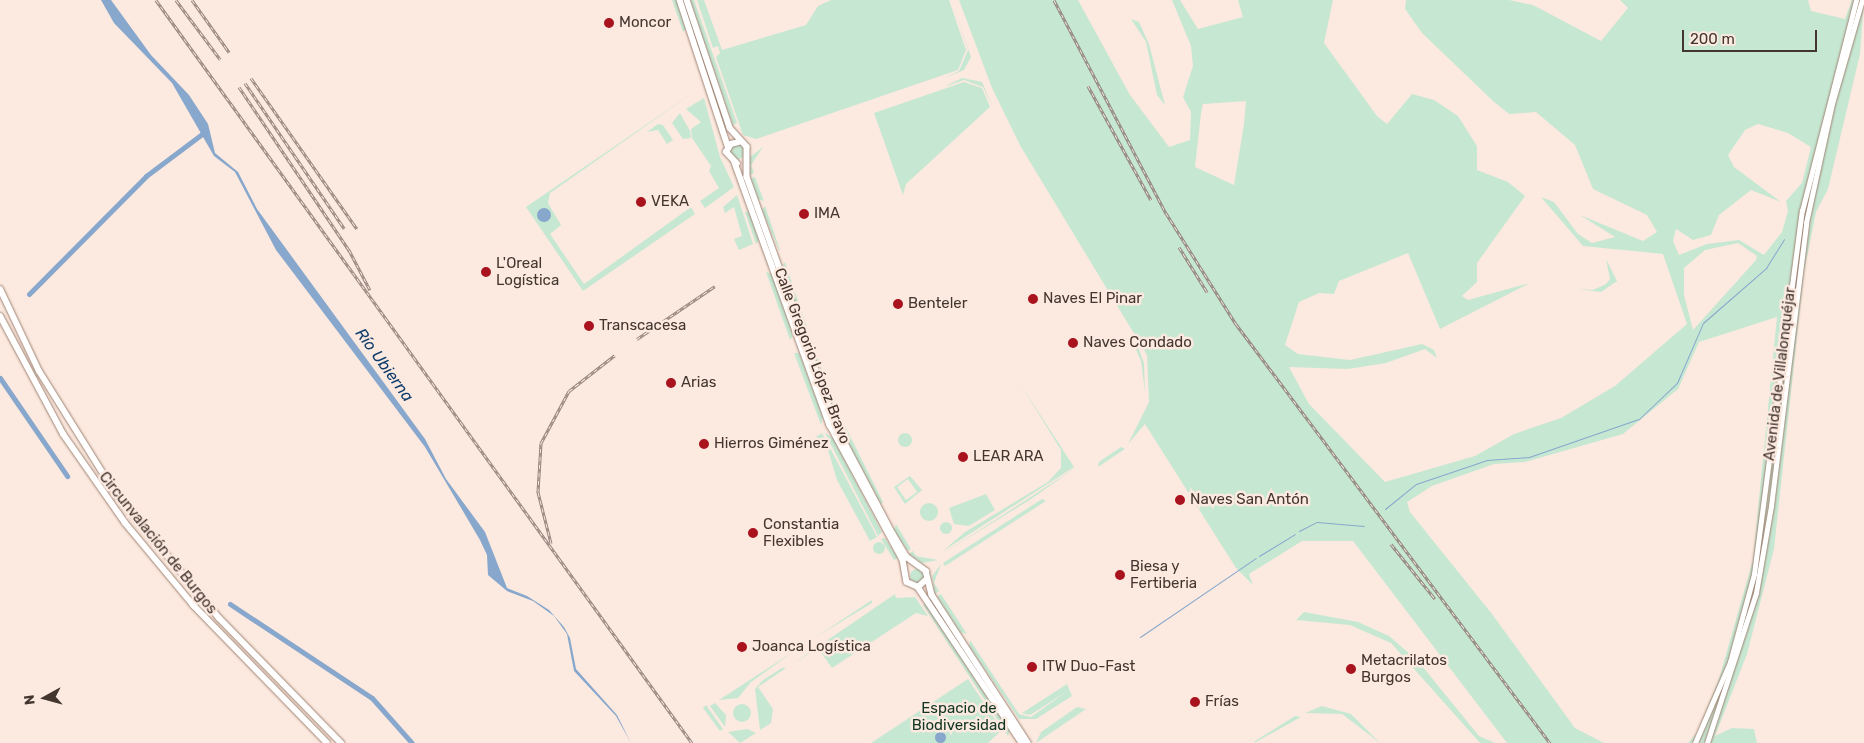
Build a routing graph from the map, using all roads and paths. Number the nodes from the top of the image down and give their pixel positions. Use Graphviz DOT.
graph roads {
  1 [pos="680,0"];
  2 [pos="686,0"];
  3 [pos="1856,0"];
  4 [pos="1862,0"];
  5 [pos="739,142"];
  6 [pos="728,146"];
  7 [pos="746,160"];
  8 [pos="735,164"];
  9 [pos="0,289"];
  10 [pos="0,316"];
  11 [pos="920,566"];
  12 [pos="906,574"];
  13 [pos="928,578"];
  14 [pos="918,587"];
  15 [pos="327,743"];
  16 [pos="341,743"];
  17 [pos="1022,743"];
  18 [pos="1028,743"];
  19 [pos="1695,743"];
  20 [pos="1706,743"];
  1 -- 6 [label="main road"];
  2 -- 5 [label="main road"];
  3 -- 19 [label="street, Avenida de Villalonquéjar"];
  4 -- 20 [label="street, Avenida de Villalonquéjar"];
  5 -- 6 [label="main road"];
  5 -- 7 [label="main road"];
  6 -- 8 [label="main road"];
  7 -- 8 [label="main road"];
  7 -- 11 [label="main road, Calle Gregorio López Bravo"];
  8 -- 12 [label="main road, Calle Gregorio López Bravo"];
  9 -- 16 [label="highway, Circunvalación de Burgos"];
  10 -- 15 [label="highway, Circunvalación de Burgos"];
  11 -- 12 [label="main road"];
  11 -- 13 [label="main road, Calle Gregorio López Bravo"];
  12 -- 14 [label="main road, Calle Gregorio López Bravo"];
  13 -- 14 [label="main road"];
  13 -- 18 [label="main road"];
  14 -- 17 [label="main road"];
}
